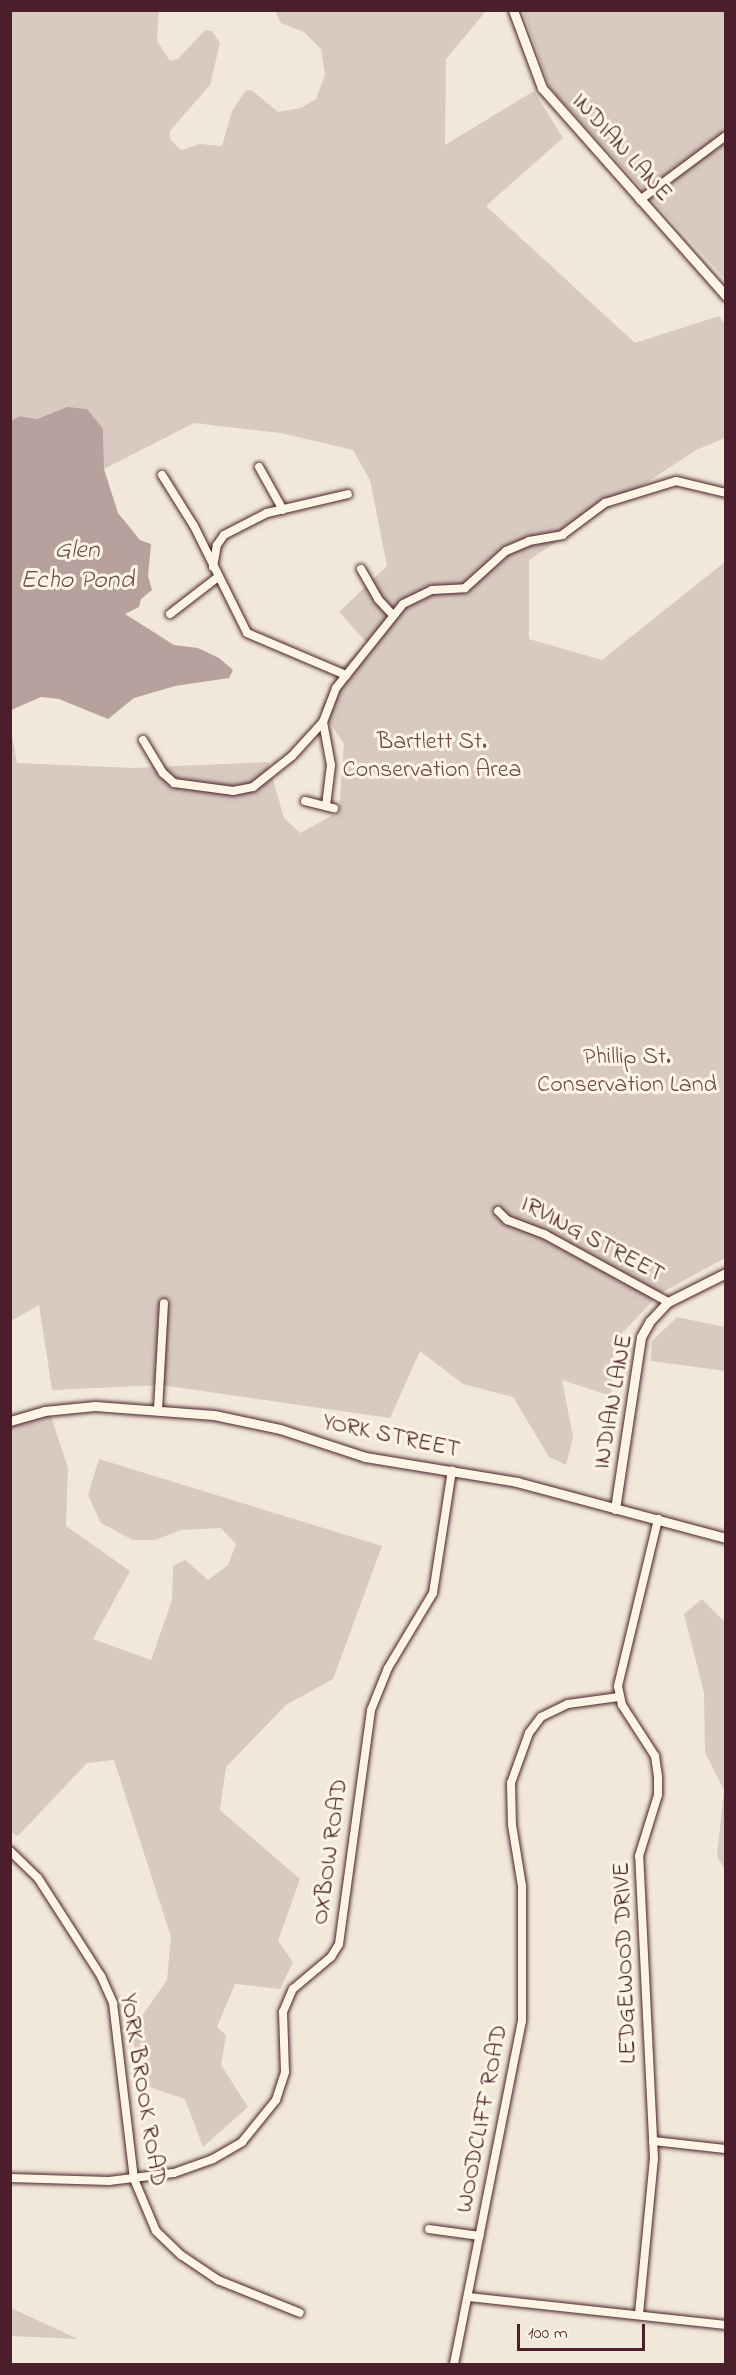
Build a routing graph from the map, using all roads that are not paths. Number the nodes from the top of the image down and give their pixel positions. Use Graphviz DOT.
graph roads {
  1 [pos="513,10"];
  2 [pos="726,136"];
  3 [pos="640,200"];
  4 [pos="726,296"];
  5 [pos="259,467"];
  6 [pos="162,475"];
  7 [pos="726,494"];
  8 [pos="348,495"];
  9 [pos="283,510"];
  10 [pos="213,567"];
  11 [pos="362,569"];
  12 [pos="219,577"];
  13 [pos="170,614"];
  14 [pos="392,614"];
  15 [pos="346,675"];
  16 [pos="323,722"];
  17 [pos="142,740"];
  18 [pos="304,801"];
  19 [pos="498,1211"];
  20 [pos="726,1273"];
  21 [pos="668,1302"];
  22 [pos="164,1303"];
  23 [pos="158,1410"];
  24 [pos="10,1421"];
  25 [pos="452,1470"];
  26 [pos="615,1509"];
  27 [pos="658,1519"];
  28 [pos="726,1538"];
  29 [pos="619,1697"];
  30 [pos="10,1851"];
  31 [pos="653,2140"];
  32 [pos="726,2149"];
  33 [pos="10,2178"];
  34 [pos="134,2179"];
  35 [pos="429,2229"];
  36 [pos="480,2236"];
  37 [pos="468,2297"];
  38 [pos="300,2313"];
  39 [pos="639,2314"];
  40 [pos="726,2325"];
  41 [pos="454,2364"];
  1 -- 3 [label="street, INDIAN LANE"];
  2 -- 3 [label="street"];
  3 -- 4 [label="street, INDIAN LANE"];
  5 -- 9 [label="street"];
  6 -- 10 [label="street"];
  7 -- 14 [label="street"];
  8 -- 9 [label="street"];
  9 -- 10 [label="street"];
  10 -- 12 [label="street"];
  11 -- 14 [label="street"];
  12 -- 13 [label="street"];
  12 -- 15 [label="street"];
  14 -- 15 [label="street"];
  15 -- 16 [label="street"];
  16 -- 17 [label="street"];
  16 -- 18 [label="street"];
  19 -- 21 [label="street, IRVING STREET"];
  20 -- 21 [label="street, INDIAN LANE"];
  21 -- 26 [label="street, INDIAN LANE"];
  22 -- 23 [label="street"];
  23 -- 24 [label="street, YORK STREET"];
  23 -- 25 [label="street, YORK STREET"];
  25 -- 26 [label="street, YORK STREET"];
  25 -- 34 [label="street, OXBOW ROAD"];
  26 -- 27 [label="street, YORK STREET"];
  27 -- 28 [label="street, YORK STREET"];
  27 -- 29 [label="street"];
  29 -- 31 [label="street, LEDGEWOOD DRIVE"];
  29 -- 36 [label="street, WOODCLIFF ROAD"];
  30 -- 34 [label="street, YORK BROOK ROAD"];
  31 -- 32 [label="street"];
  31 -- 39 [label="street, LEDGEWOOD DRIVE"];
  33 -- 34 [label="street, OXBOW ROAD"];
  34 -- 38 [label="street, YORK BROOK ROAD"];
  35 -- 36 [label="street"];
  36 -- 37 [label="street, WOODCLIFF ROAD"];
  37 -- 39 [label="street"];
  37 -- 41 [label="street, WOODCLIFF ROAD"];
  39 -- 40 [label="street"];
}
